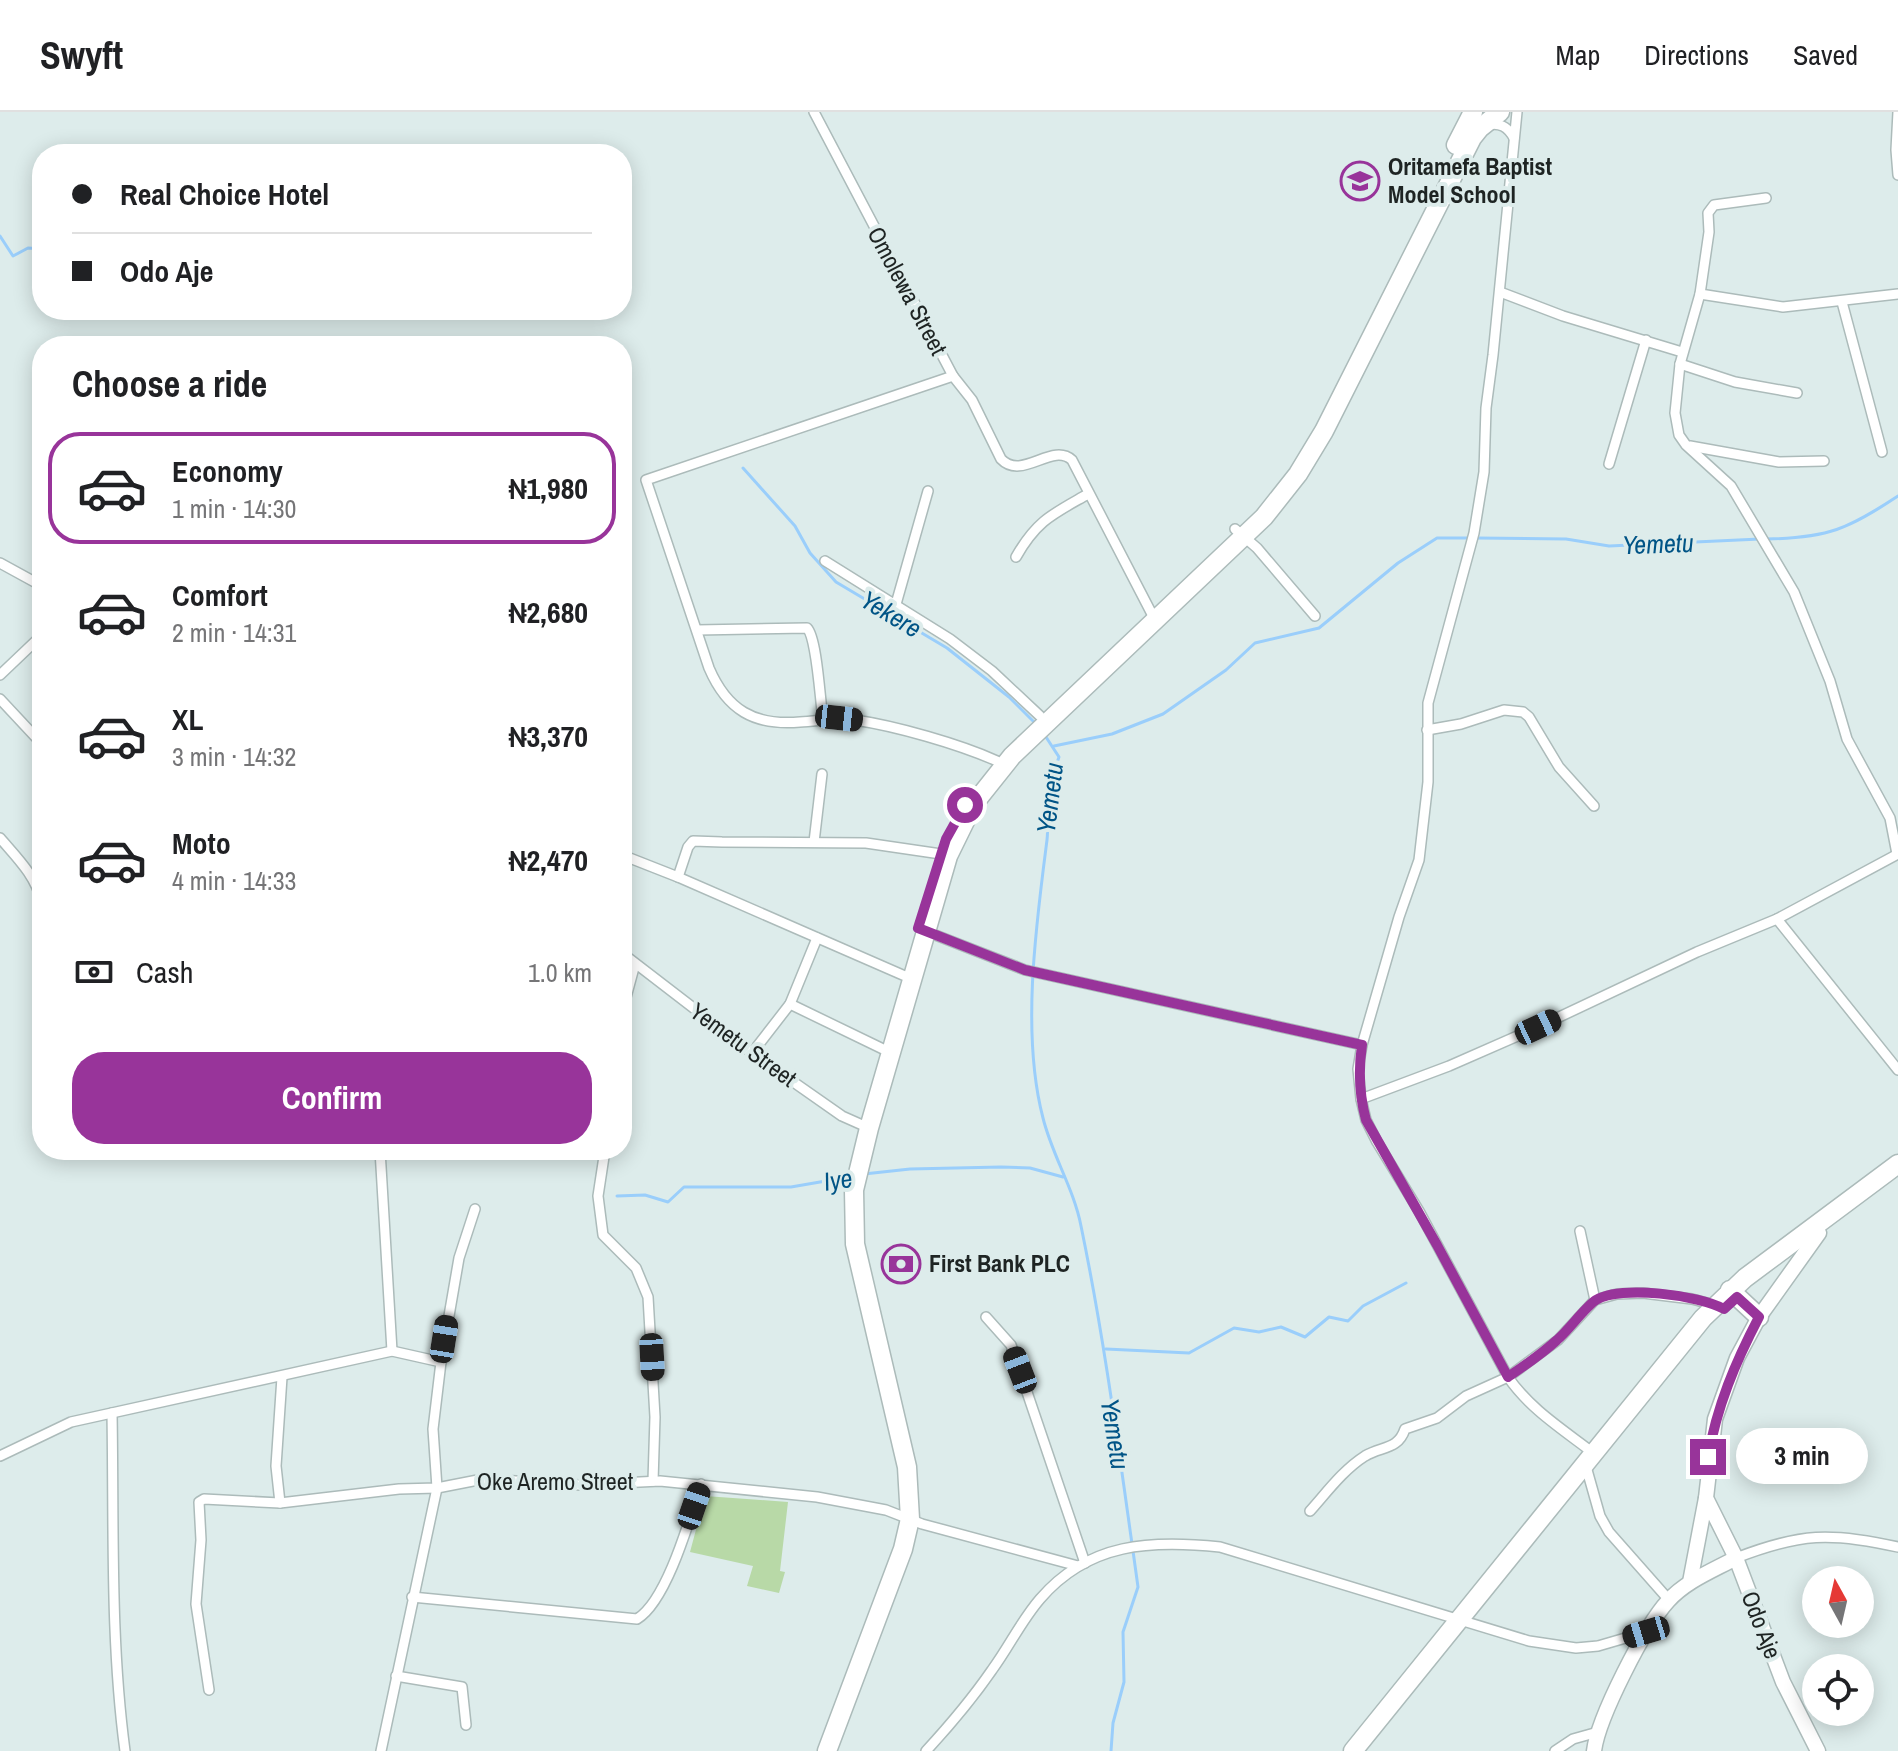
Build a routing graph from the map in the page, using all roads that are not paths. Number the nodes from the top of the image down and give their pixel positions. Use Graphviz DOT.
graph roads {
  1 [pos="814,112"];
  2 [pos="1500,112"];
  3 [pos="1517,112"];
  4 [pos="1898,112"];
  5 [pos="1476,120"];
  6 [pos="1514,138"];
  7 [pos="1898,175"];
  8 [pos="1766,198"];
  9 [pos="1500,292"];
  10 [pos="1700,294"];
  11 [pos="1898,294"];
  12 [pos="1842,302"];
  13 [pos="1646,340"];
  14 [pos="1682,352"];
  15 [pos="1680,364"];
  16 [pos="953,376"];
  17 [pos="1797,393"];
  18 [pos="1686,445"];
  19 [pos="1882,452"];
  20 [pos="1824,461"];
  21 [pos="1609,464"];
  22 [pos="928,491"];
  23 [pos="1088,494"];
  24 [pos="1239,532"];
  25 [pos="1016,557"];
  26 [pos="825,561"];
  27 [pos="0,563"];
  28 [pos="32,581"];
  29 [pos="896,604"];
  30 [pos="1152,616"];
  31 [pos="1315,616"];
  32 [pos="697,630"];
  33 [pos="32,645"];
  34 [pos="0,675"];
  35 [pos="0,699"];
  36 [pos="823,719"];
  37 [pos="1037,723"];
  38 [pos="1427,730"];
  39 [pos="32,733"];
  40 [pos="997,761"];
  41 [pos="822,774"];
  42 [pos="1594,806"];
  43 [pos="0,838"];
  44 [pos="814,842"];
  45 [pos="941,854"];
  46 [pos="1898,854"];
  47 [pos="632,859"];
  48 [pos="32,876"];
  49 [pos="678,877"];
  50 [pos="1777,919"];
  51 [pos="922,930"];
  52 [pos="817,938"];
  53 [pos="632,961"];
  54 [pos="635,964"];
  55 [pos="632,975"];
  56 [pos="905,976"];
  57 [pos="790,1004"];
  58 [pos="1362,1045"];
  59 [pos="883,1049"];
  60 [pos="752,1053"];
  61 [pos="1898,1070"];
  62 [pos="1361,1099"];
  63 [pos="865,1127"];
  64 [pos="381,1160"];
  65 [pos="603,1160"];
  66 [pos="1898,1164"];
  67 [pos="1898,1176"];
  68 [pos="475,1209"];
  69 [pos="1580,1231"];
  70 [pos="1819,1233"];
  71 [pos="1595,1300"];
  72 [pos="1727,1300"];
  73 [pos="986,1317"];
  74 [pos="1759,1317"];
  75 [pos="392,1351"];
  76 [pos="441,1362"];
  77 [pos="282,1377"];
  78 [pos="1508,1377"];
  79 [pos="112,1413"];
  80 [pos="0,1456"];
  81 [pos="1590,1461"];
  82 [pos="653,1481"];
  83 [pos="701,1484"];
  84 [pos="437,1488"];
  85 [pos="1706,1498"];
  86 [pos="280,1503"];
  87 [pos="1310,1511"];
  88 [pos="906,1517"];
  89 [pos="1898,1547"];
  90 [pos="1736,1558"];
  91 [pos="1082,1564"];
  92 [pos="1690,1582"];
  93 [pos="412,1597"];
  94 [pos="1669,1600"];
  95 [pos="1462,1619"];
  96 [pos="1646,1632"];
  97 [pos="396,1676"];
  98 [pos="209,1690"];
  99 [pos="466,1725"];
  100 [pos="1598,1732"];
  101 [pos="382,1750"];
  102 [pos="125,1751"];
  103 [pos="817,1751"];
  104 [pos="827,1751"];
  105 [pos="926,1751"];
  106 [pos="1353,1751"];
  107 [pos="1361,1751"];
  108 [pos="1555,1751"];
  109 [pos="1594,1751"];
  110 [pos="1818,1751"];
  1 -- 16 [label="street, Omolewa Street"];
  2 -- 5 [label="highway"];
  3 -- 6 [label="street"];
  4 -- 7 [label="street"];
  5 -- 6 [label="street"];
  5 -- 24 [label="highway"];
  6 -- 9 [label="street"];
  8 -- 10 [label="street"];
  9 -- 13 [label="street"];
  9 -- 38 [label="street"];
  10 -- 12 [label="street"];
  10 -- 14 [label="street"];
  11 -- 12 [label="street"];
  12 -- 19 [label="street"];
  13 -- 14 [label="street"];
  13 -- 21 [label="street"];
  14 -- 15 [label="street"];
  15 -- 17 [label="street"];
  15 -- 18 [label="street"];
  16 -- 23 [label="street, Omolewa Street"];
  16 -- 32 [label="street"];
  18 -- 20 [label="street"];
  18 -- 46 [label="street"];
  22 -- 29 [label="street"];
  23 -- 25 [label="street"];
  23 -- 30 [label="street"];
  24 -- 30 [label="highway"];
  24 -- 31 [label="street"];
  26 -- 29 [label="street"];
  27 -- 28 [label="street"];
  29 -- 37 [label="street"];
  30 -- 37 [label="highway"];
  32 -- 36 [label="street"];
  32 -- 36 [label="street"];
  33 -- 34 [label="street"];
  35 -- 39 [label="street"];
  36 -- 40 [label="street"];
  37 -- 40 [label="highway"];
  37 -- 51 [label="highway"];
  38 -- 42 [label="street"];
  38 -- 58 [label="street"];
  40 -- 45 [label="highway"];
  41 -- 44 [label="street"];
  43 -- 48 [label="street"];
  44 -- 45 [label="street"];
  44 -- 49 [label="street"];
  45 -- 51 [label="highway"];
  46 -- 50 [label="street"];
  47 -- 49 [label="street"];
  49 -- 52 [label="street"];
  50 -- 61 [label="street"];
  50 -- 62 [label="street"];
  51 -- 56 [label="highway"];
  51 -- 58 [label="street"];
  51 -- 63 [label="highway"];
  52 -- 56 [label="street"];
  52 -- 57 [label="street"];
  53 -- 54 [label="street, Yemetu Street"];
  54 -- 55 [label="street"];
  54 -- 60 [label="street, Yemetu Street"];
  56 -- 59 [label="highway"];
  57 -- 59 [label="street"];
  57 -- 60 [label="street"];
  58 -- 62 [label="street"];
  59 -- 63 [label="highway"];
  60 -- 63 [label="street, Yemetu Street"];
  62 -- 78 [label="street"];
  63 -- 88 [label="highway"];
  64 -- 75 [label="street"];
  65 -- 82 [label="street"];
  66 -- 72 [label="highway"];
  67 -- 70 [label="highway"];
  68 -- 76 [label="street"];
  69 -- 71 [label="street"];
  70 -- 72 [label="highway"];
  70 -- 74 [label="street"];
  71 -- 72 [label="street"];
  71 -- 78 [label="street"];
  72 -- 74 [label="highway"];
  72 -- 81 [label="highway"];
  73 -- 91 [label="street"];
  74 -- 85 [label="street"];
  75 -- 76 [label="street"];
  75 -- 77 [label="street"];
  76 -- 84 [label="street"];
  77 -- 79 [label="street"];
  77 -- 86 [label="street"];
  78 -- 81 [label="street"];
  78 -- 87 [label="street"];
  79 -- 80 [label="street"];
  79 -- 102 [label="street"];
  81 -- 94 [label="street"];
  81 -- 95 [label="highway"];
  82 -- 83 [label="street, Oke Aremo Street"];
  82 -- 84 [label="street, Oke Aremo Street"];
  83 -- 88 [label="street, Oke Aremo Street"];
  83 -- 93 [label="street"];
  84 -- 86 [label="street, Oke Aremo Street"];
  84 -- 93 [label="street"];
  85 -- 90 [label="street, Odo Aje"];
  85 -- 92 [label="street"];
  86 -- 98 [label="street, Oke Aremo Street"];
  88 -- 91 [label="street, Oke Aremo Street"];
  88 -- 103 [label="highway"];
  88 -- 104 [label="highway"];
  89 -- 90 [label="street"];
  90 -- 92 [label="street"];
  90 -- 110 [label="street, Odo Aje"];
  91 -- 95 [label="street"];
  91 -- 105 [label="street"];
  92 -- 94 [label="street"];
  93 -- 97 [label="street"];
  94 -- 96 [label="street"];
  95 -- 96 [label="street"];
  95 -- 106 [label="highway"];
  95 -- 107 [label="highway"];
  96 -- 100 [label="street"];
  97 -- 99 [label="street"];
  97 -- 101 [label="street"];
  100 -- 108 [label="street"];
  100 -- 109 [label="street"];
}
